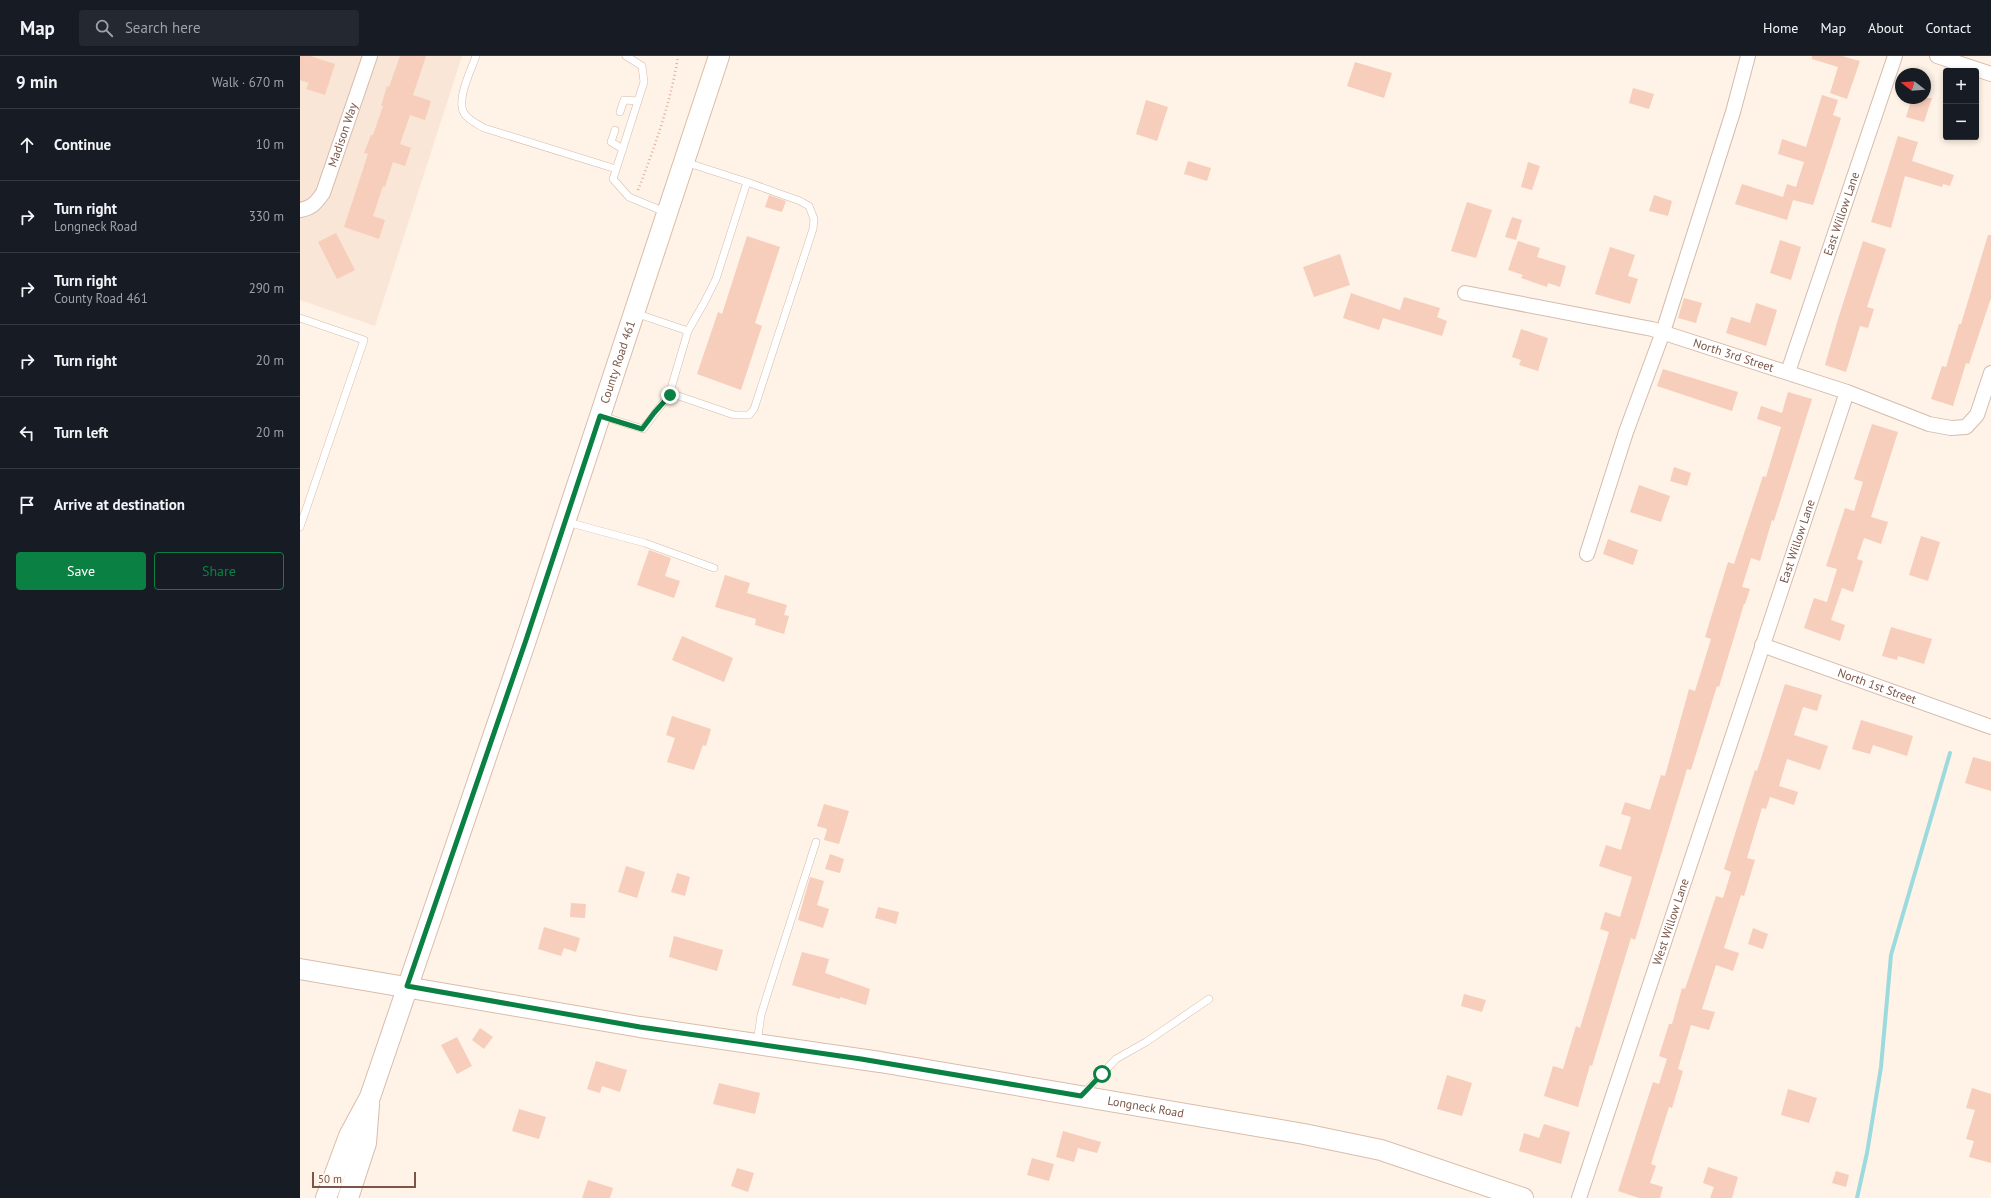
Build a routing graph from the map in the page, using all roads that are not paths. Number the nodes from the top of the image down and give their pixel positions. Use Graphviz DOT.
graph roads {
  1 [pos="370,56"];
  2 [pos="476,56"];
  3 [pos="626,56"];
  4 [pos="719,56"];
  5 [pos="1748,56"];
  6 [pos="1895,56"];
  7 [pos="1937,56"];
  8 [pos="1991,74"];
  9 [pos="638,101"];
  10 [pos="620,112"];
  11 [pos="614,130"];
  12 [pos="623,149"];
  13 [pos="684,162"];
  14 [pos="616,169"];
  15 [pos="747,182"];
  16 [pos="304,210"];
  17 [pos="667,213"];
  18 [pos="1464,293"];
  19 [pos="634,312"];
  20 [pos="300,318"];
  21 [pos="688,331"];
  22 [pos="1663,332"];
  23 [pos="1788,372"];
  24 [pos="1991,373"];
  25 [pos="1847,392"];
  26 [pos="670,393"];
  27 [pos="600,416"];
  28 [pos="565,522"];
  29 [pos="300,527"];
  30 [pos="1587,554"];
  31 [pos="714,568"];
  32 [pos="1762,645"];
  33 [pos="1991,727"];
  34 [pos="816,842"];
  35 [pos="300,969"];
  36 [pos="407,986"];
  37 [pos="1209,998"];
  38 [pos="757,1043"];
  39 [pos="1081,1096"];
  40 [pos="370,1097"];
  41 [pos="326,1198"];
  42 [pos="348,1198"];
  43 [pos="1523,1198"];
  44 [pos="1578,1198"];
  1 -- 16 [label="street, Madison Way"];
  2 -- 14 [label="lane"];
  3 -- 9 [label="lane"];
  4 -- 13 [label="main road, County Road 461"];
  5 -- 22 [label="street"];
  6 -- 23 [label="street, East Willow Lane"];
  7 -- 8 [label="street"];
  9 -- 10 [label="lane"];
  9 -- 12 [label="lane"];
  11 -- 12 [label="lane"];
  12 -- 14 [label="lane"];
  13 -- 15 [label="lane"];
  13 -- 17 [label="main road, County Road 461"];
  14 -- 17 [label="lane"];
  15 -- 21 [label="lane"];
  15 -- 26 [label="lane"];
  17 -- 19 [label="main road, County Road 461"];
  18 -- 22 [label="street, North 3rd Street"];
  19 -- 21 [label="lane"];
  19 -- 27 [label="main road, County Road 461"];
  20 -- 29 [label="lane"];
  21 -- 26 [label="lane"];
  22 -- 23 [label="street, North 3rd Street"];
  22 -- 30 [label="street"];
  23 -- 25 [label="street, North 3rd Street"];
  24 -- 25 [label="street, North 3rd Street"];
  25 -- 32 [label="street, East Willow Lane"];
  26 -- 27 [label="lane"];
  27 -- 28 [label="main road, County Road 461"];
  28 -- 31 [label="lane"];
  28 -- 36 [label="main road, County Road 461"];
  32 -- 33 [label="street, North 1st Street"];
  32 -- 44 [label="street, West Willow Lane"];
  34 -- 38 [label="lane"];
  35 -- 36 [label="main road, Longneck Road"];
  36 -- 38 [label="main road, Longneck Road"];
  36 -- 40 [label="main road, County Road 461"];
  37 -- 39 [label="lane"];
  38 -- 39 [label="main road, Longneck Road"];
  39 -- 43 [label="main road, Longneck Road"];
  40 -- 41 [label="main road"];
  40 -- 42 [label="main road"];
}
